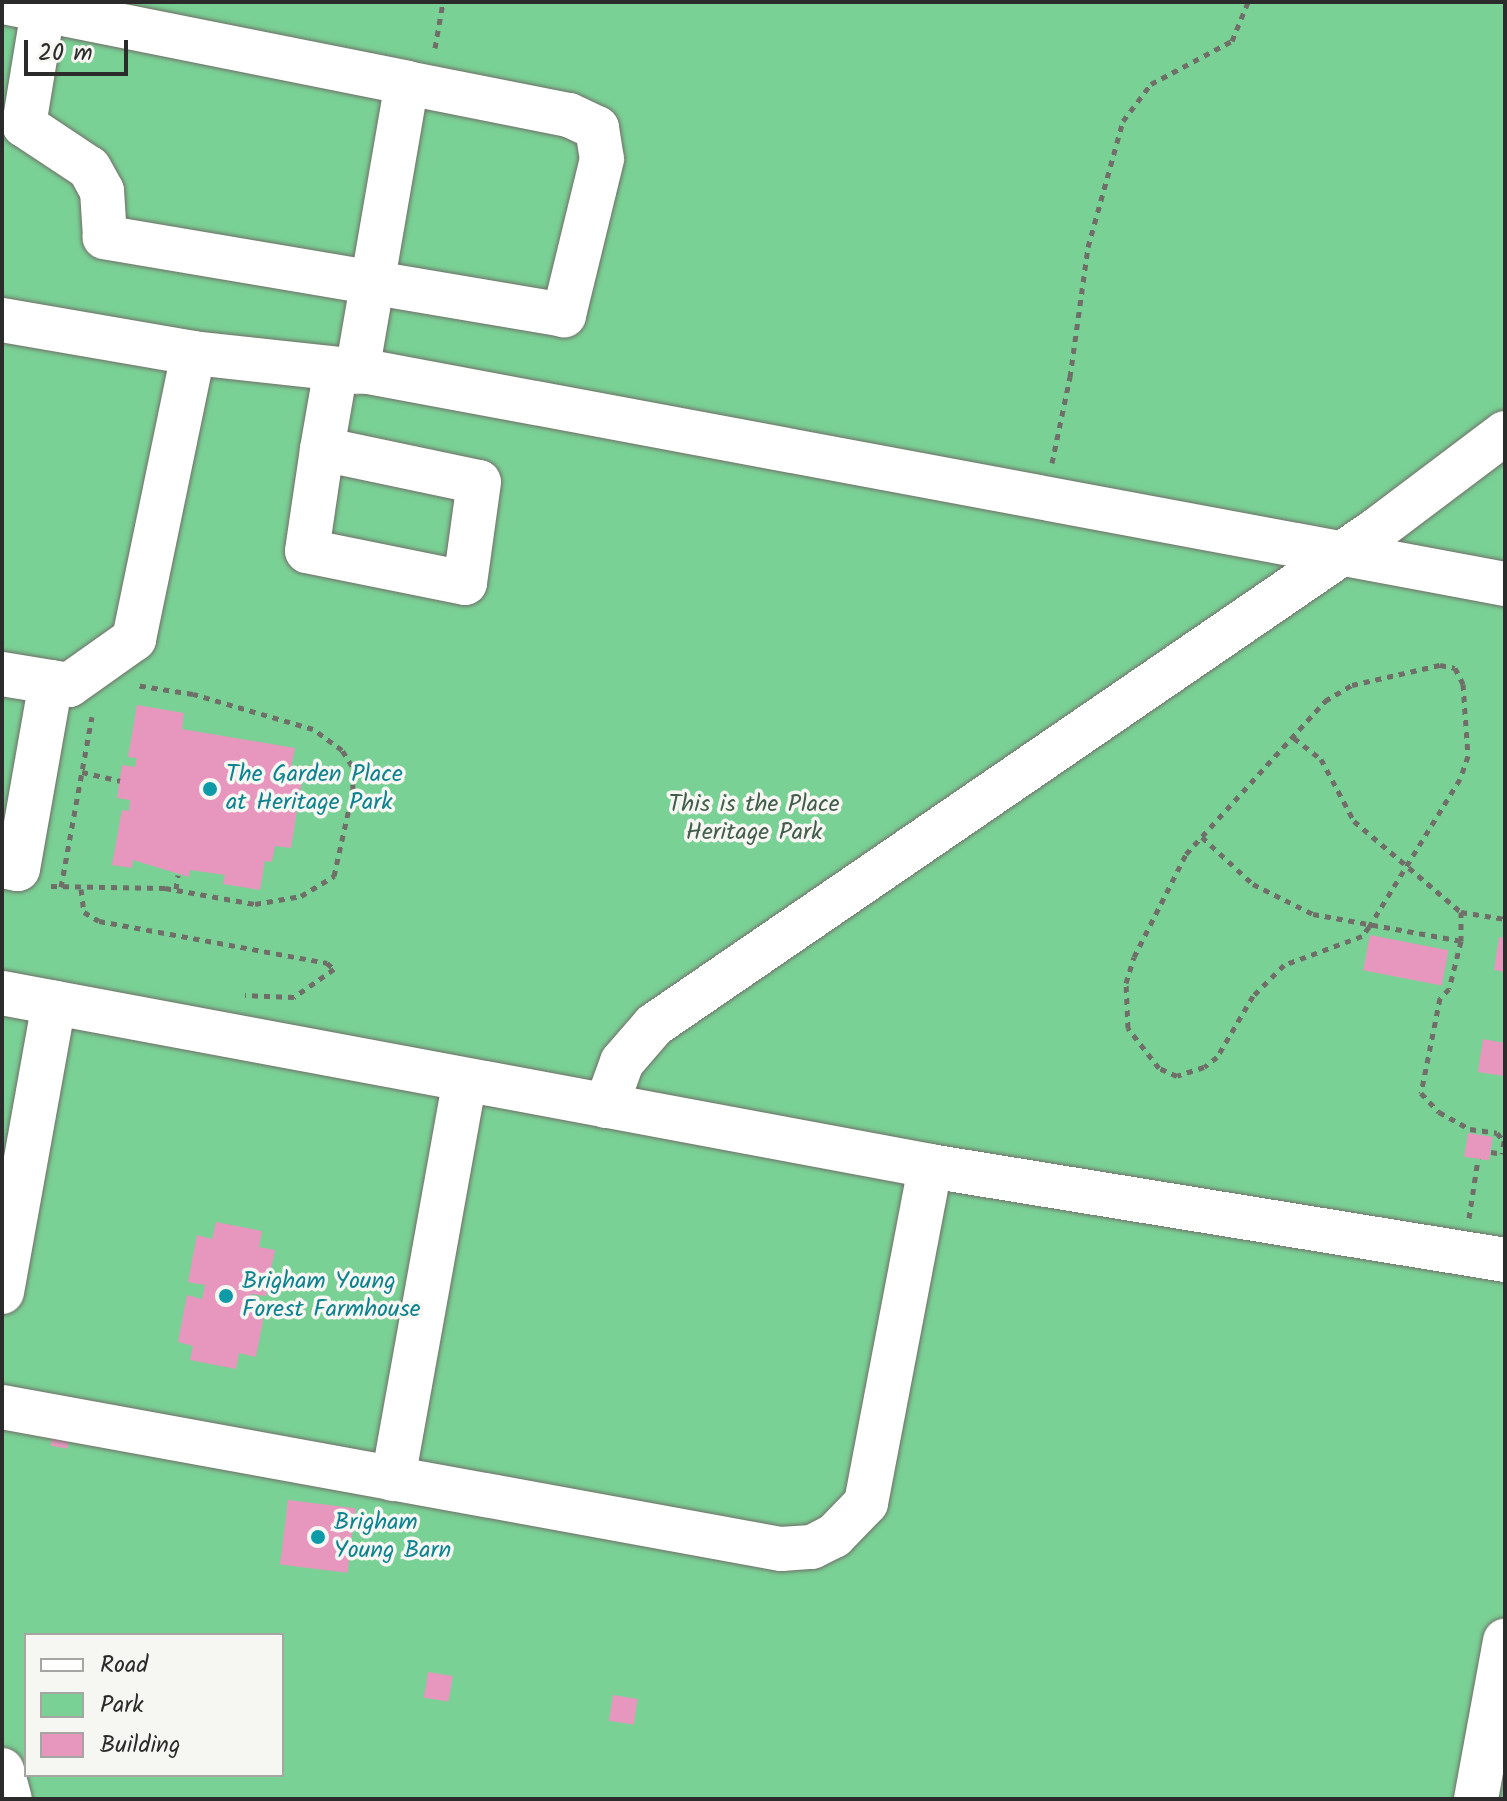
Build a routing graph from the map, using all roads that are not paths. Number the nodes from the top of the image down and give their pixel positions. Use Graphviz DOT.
graph roads {
  1 [pos="23,6"];
  2 [pos="407,83"];
  3 [pos="372,282"];
  4 [pos="2,320"];
  5 [pos="193,353"];
  6 [pos="346,370"];
  7 [pos="1505,433"];
  8 [pos="322,449"];
  9 [pos="1339,555"];
  10 [pos="1505,584"];
  11 [pos="2,674"];
  12 [pos="51,682"];
  13 [pos="2,866"];
  14 [pos="2,993"];
  15 [pos="54,1003"];
  16 [pos="465,1080"];
  17 [pos="606,1106"];
  18 [pos="930,1166"];
  19 [pos="1505,1260"];
  20 [pos="2,1292"];
  21 [pos="2,1407"];
  22 [pos="393,1479"];
  23 [pos="1505,1641"];
  24 [pos="2,1770"];
  25 [pos="10,1799"];
  26 [pos="1476,1799"];
  1 -- 2 [label="lane"];
  1 -- 3 [label="lane"];
  2 -- 3 [label="lane"];
  2 -- 3 [label="lane"];
  3 -- 6 [label="lane"];
  4 -- 5 [label="lane"];
  5 -- 6 [label="lane"];
  5 -- 12 [label="lane"];
  6 -- 8 [label="lane"];
  6 -- 9 [label="lane"];
  7 -- 9 [label="lane"];
  9 -- 10 [label="lane"];
  9 -- 17 [label="lane"];
  11 -- 12 [label="lane"];
  12 -- 13 [label="lane"];
  14 -- 15 [label="lane"];
  15 -- 16 [label="lane"];
  15 -- 20 [label="lane"];
  16 -- 17 [label="lane"];
  16 -- 22 [label="lane"];
  17 -- 18 [label="lane"];
  18 -- 19 [label="lane"];
  18 -- 22 [label="lane"];
  21 -- 22 [label="lane"];
  23 -- 26 [label="lane"];
  24 -- 25 [label="lane"];
}
